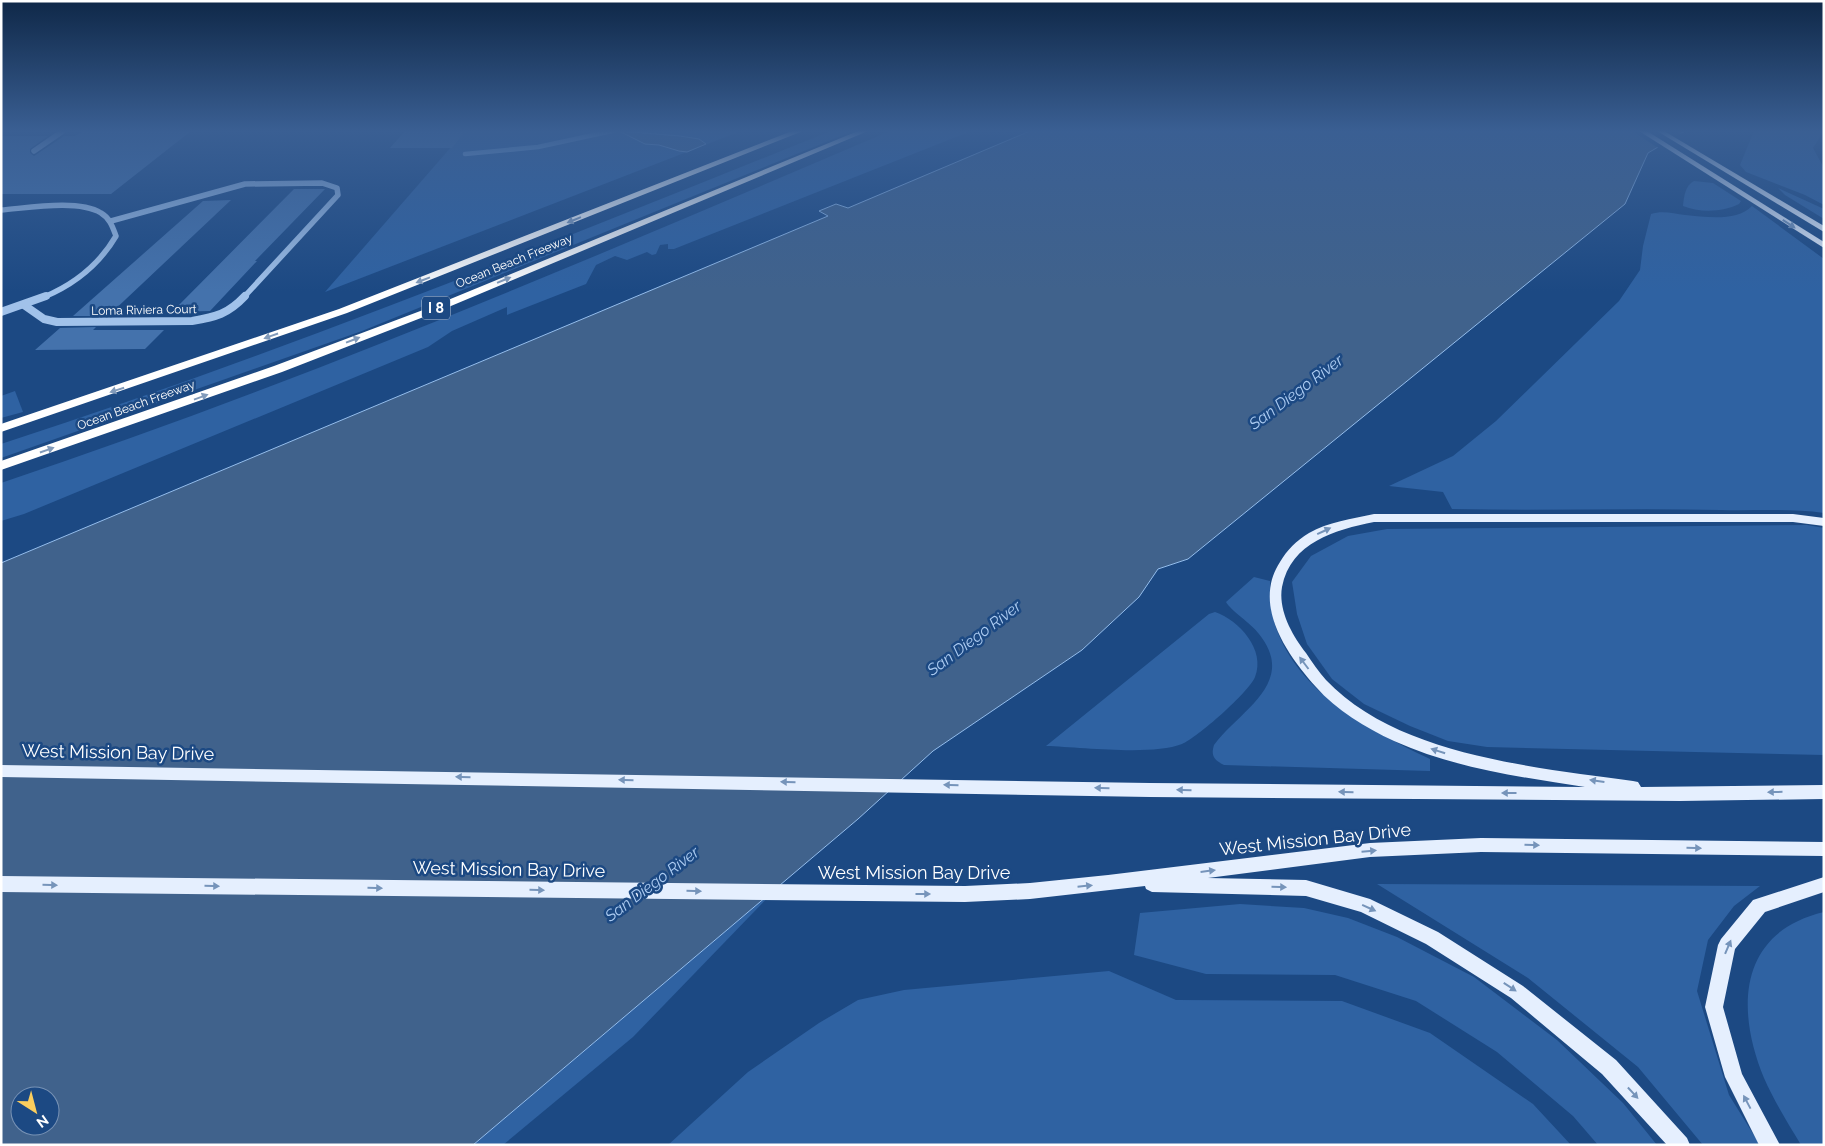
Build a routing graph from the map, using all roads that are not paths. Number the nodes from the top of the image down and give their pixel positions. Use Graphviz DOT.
graph roads {
  1 [pos="248,184"];
  2 [pos="329,184"];
  3 [pos="663,184"];
  4 [pos="735,184"];
  5 [pos="1728,184"];
  6 [pos="1748,184"];
  7 [pos="1,210"];
  8 [pos="110,221"];
  9 [pos="1824,229"];
  10 [pos="1824,246"];
  11 [pos="24,305"];
  12 [pos="1,312"];
  13 [pos="1,428"];
  14 [pos="1,466"];
  15 [pos="1824,522"];
  16 [pos="1,771"];
  17 [pos="1824,792"];
  18 [pos="1680,794"];
  19 [pos="1824,849"];
  20 [pos="1108,883"];
  21 [pos="1,884"];
  22 [pos="1824,884"];
  23 [pos="1680,1145"];
  24 [pos="1770,1145"];
  1 -- 8 [label="street, Loma Riviera Court"];
  2 -- 11 [label="street, Loma Riviera Court"];
  3 -- 13 [label="highway, Ocean Beach Freeway / I 8, one-way"];
  14 -- 4 [label="highway, Ocean Beach Freeway / I 8, one-way"];
  5 -- 10 [label="main road, one-way"];
  6 -- 9 [label="main road"];
  7 -- 8 [label="street"];
  8 -- 11 [label="street"];
  11 -- 12 [label="street"];
  18 -- 15 [label="main road, one-way"];
  18 -- 16 [label="main road, West Mission Bay Drive, one-way"];
  17 -- 18 [label="main road, West Mission Bay Drive, one-way"];
  20 -- 19 [label="main road, West Mission Bay Drive, one-way"];
  21 -- 20 [label="main road, West Mission Bay Drive, one-way"];
  20 -- 23 [label="main road, one-way"];
  24 -- 22 [label="main road, one-way"];
}
